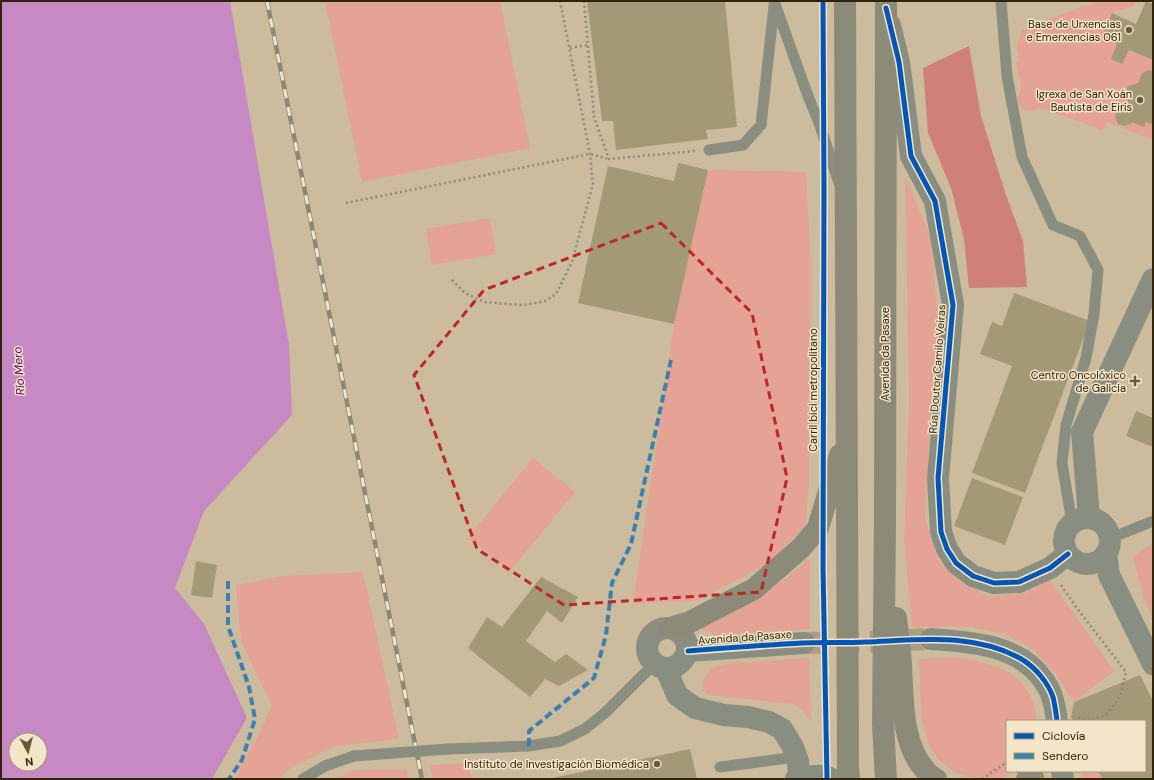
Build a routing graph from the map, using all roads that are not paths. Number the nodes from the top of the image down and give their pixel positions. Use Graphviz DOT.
graph roads {
  1 [pos="845,1"];
  2 [pos="1001,1"];
  3 [pos="774,2"];
  4 [pos="886,5"];
  5 [pos="709,150"];
  6 [pos="846,204"];
  7 [pos="1153,279"];
  8 [pos="846,432"];
  9 [pos="885,520"];
  10 [pos="1081,520"];
  11 [pos="1153,521"];
  12 [pos="1108,546"];
  13 [pos="1068,554"];
  14 [pos="670,628"];
  15 [pos="931,639"];
  16 [pos="804,643"];
  17 [pos="688,651"];
  18 [pos="1153,664"];
  19 [pos="660,666"];
  20 [pos="1057,720"];
  21 [pos="796,757"];
  22 [pos="720,767"];
  23 [pos="302,779"];
  24 [pos="796,779"];
  25 [pos="800,779"];
  26 [pos="832,779"];
  27 [pos="849,779"];
  28 [pos="886,779"];
  29 [pos="936,779"];
  1 -- 6 [label="main road"];
  2 -- 10 [label="lane"];
  3 -- 5 [label="lane"];
  3 -- 6 [label="lane"];
  4 -- 9 [label="main road, Avenida da Pasaxe"];
  4 -- 13 [label="street, Rúa Doutor Camilo Veiras"];
  6 -- 8 [label="main road"];
  7 -- 10 [label="street"];
  8 -- 14 [label="main road"];
  8 -- 27 [label="main road"];
  9 -- 28 [label="main road, Avenida da Pasaxe"];
  9 -- 29 [label="main road"];
  10 -- 12 [label="street"];
  10 -- 13 [label="street"];
  11 -- 12 [label="lane"];
  12 -- 13 [label="street"];
  12 -- 18 [label="street"];
  14 -- 17 [label="street"];
  14 -- 19 [label="street"];
  15 -- 20 [label="street"];
  16 -- 17 [label="street, Avenida da Pasaxe"];
  17 -- 19 [label="street"];
  19 -- 21 [label="street"];
  19 -- 23 [label="lane, bridge"];
  21 -- 22 [label="lane"];
  21 -- 25 [label="street"];
  24 -- 25 [label="street"];
  25 -- 26 [label="street"];
}
